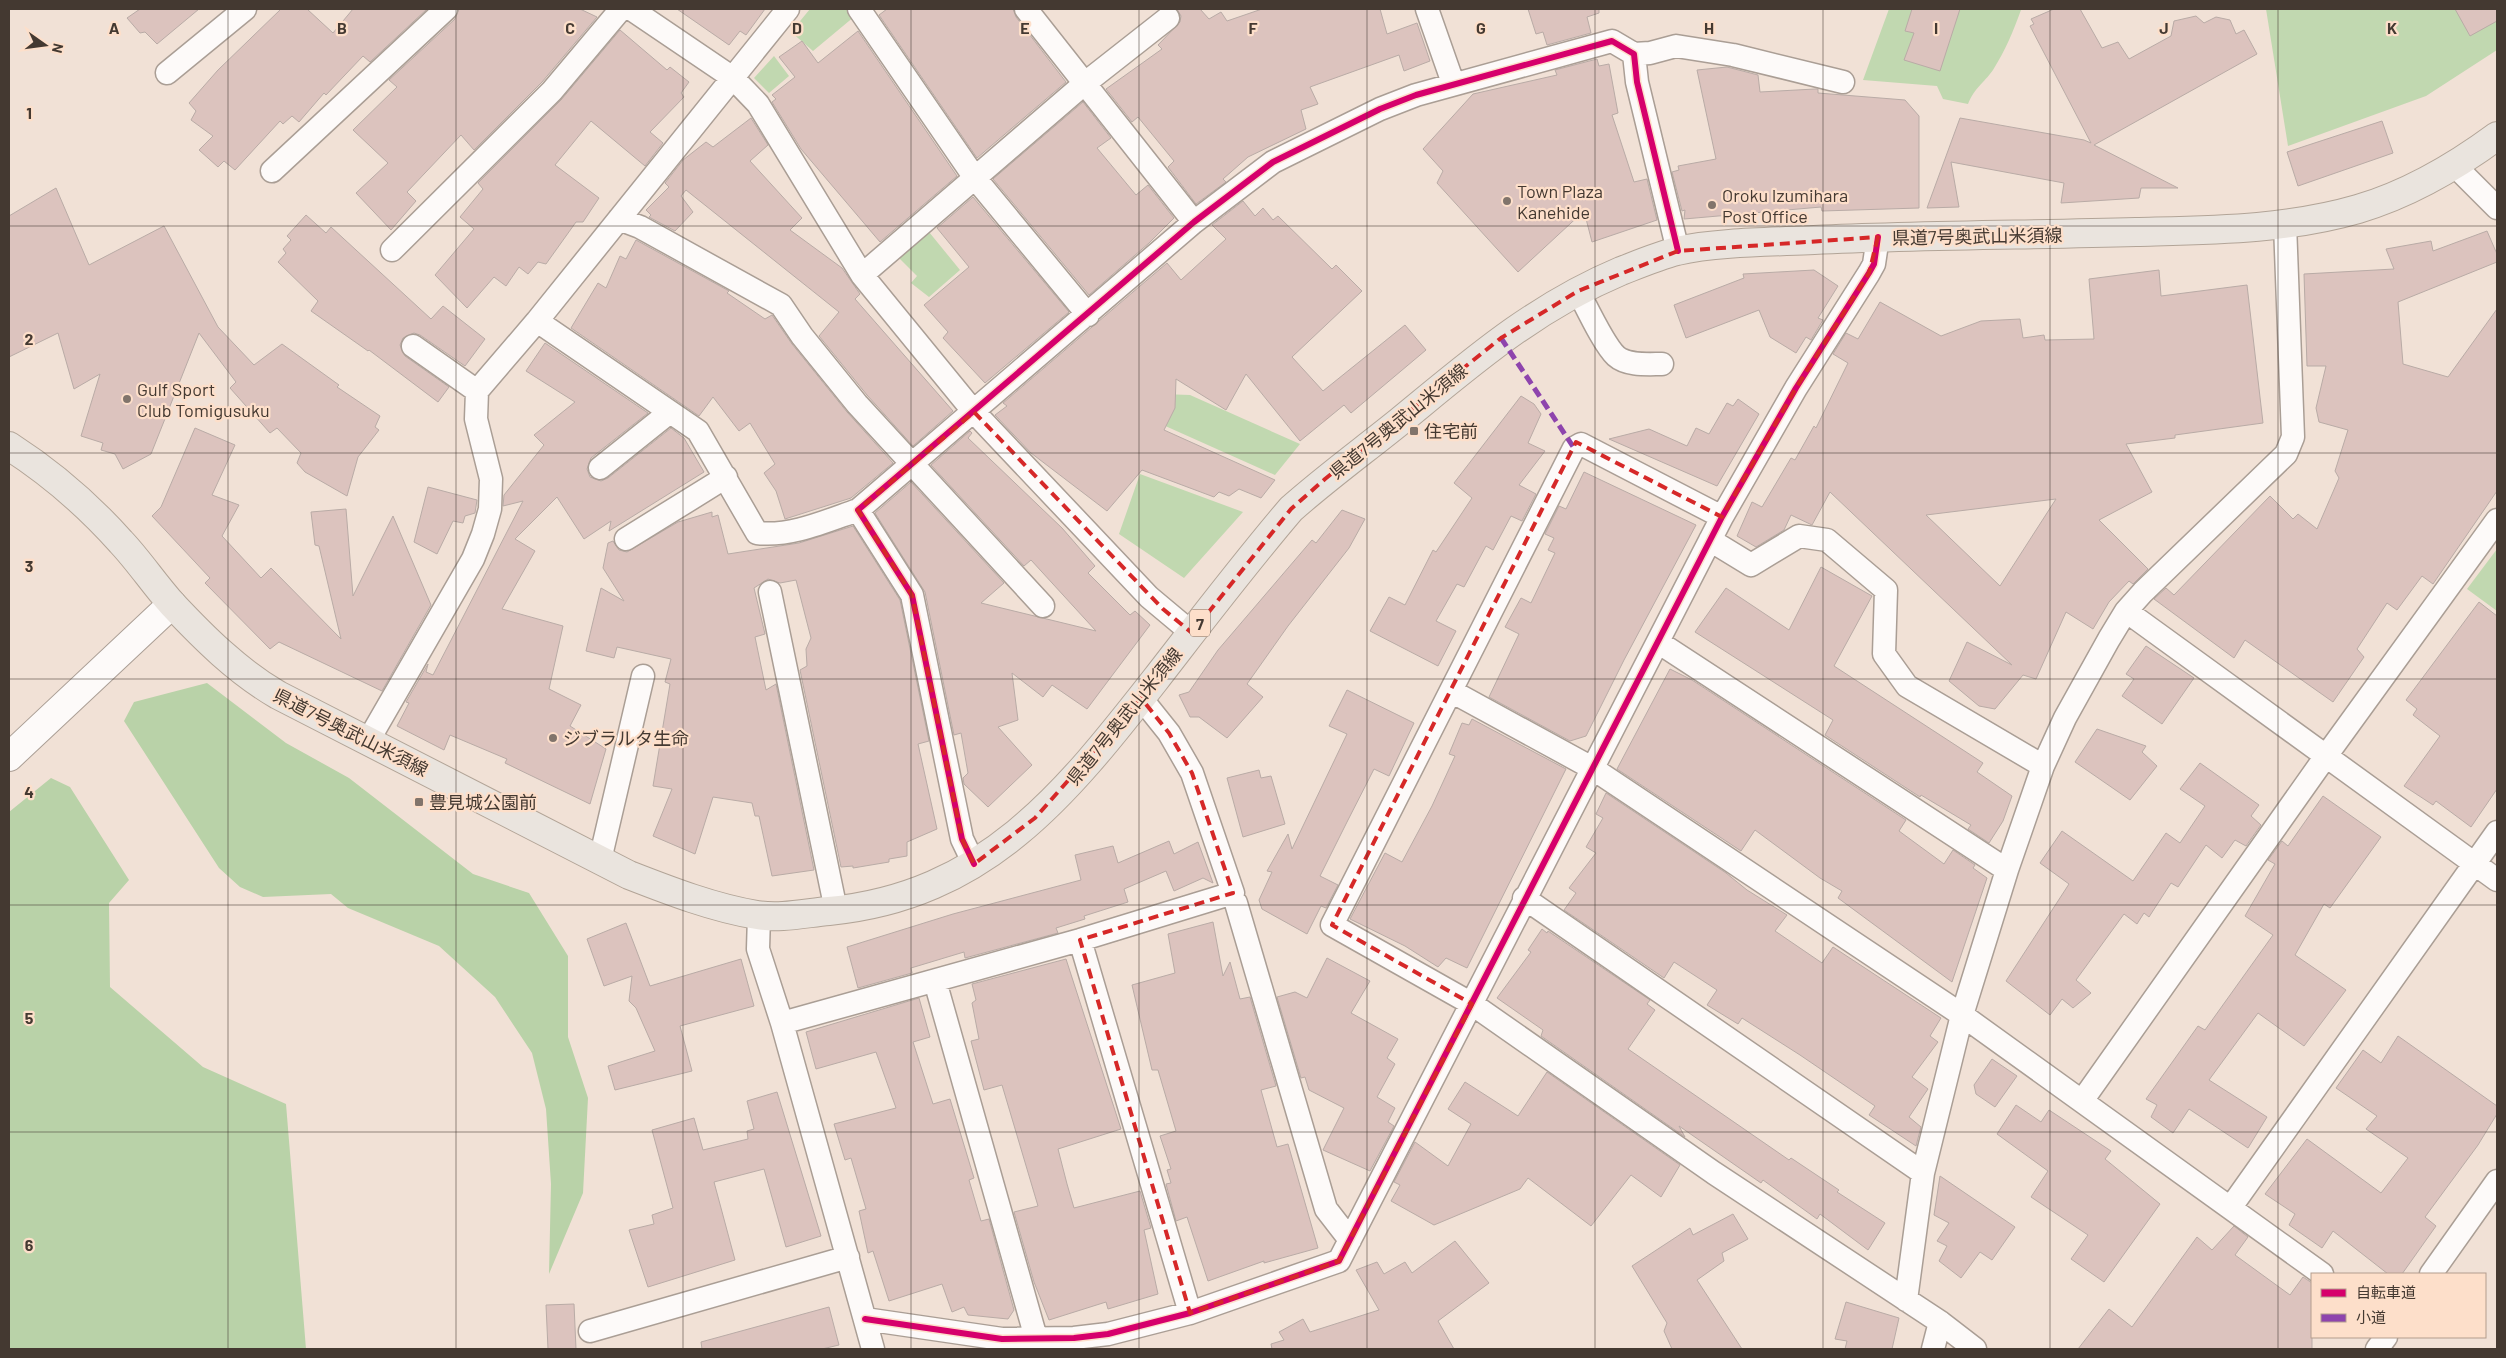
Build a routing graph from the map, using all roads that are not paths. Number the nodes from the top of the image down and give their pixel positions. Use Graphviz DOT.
graph roads {
  1 [pos="245,9"];
  2 [pos="446,9"];
  3 [pos="621,9"];
  4 [pos="631,9"];
  5 [pos="788,9"];
  6 [pos="859,9"];
  7 [pos="1026,9"];
  8 [pos="1427,9"];
  9 [pos="1168,18"];
  10 [pos="1634,54"];
  11 [pos="167,74"];
  12 [pos="733,78"];
  13 [pos="1842,82"];
  14 [pos="1454,83"];
  15 [pos="1084,84"];
  16 [pos="2497,136"];
  17 [pos="2455,166"];
  18 [pos="272,172"];
  19 [pos="975,178"];
  20 [pos="2497,208"];
  21 [pos="618,219"];
  22 [pos="1194,222"];
  23 [pos="2285,224"];
  24 [pos="1878,238"];
  25 [pos="392,250"];
  26 [pos="1678,251"];
  27 [pos="862,275"];
  28 [pos="1578,291"];
  29 [pos="1088,315"];
  30 [pos="537,322"];
  31 [pos="413,346"];
  32 [pos="1662,364"];
  33 [pos="477,391"];
  34 [pos="670,412"];
  35 [pos="974,412"];
  36 [pos="9,446"];
  37 [pos="912,464"];
  38 [pos="600,468"];
  39 [pos="726,477"];
  40 [pos="858,510"];
  41 [pos="1722,517"];
  42 [pos="2497,520"];
  43 [pos="626,539"];
  44 [pos="1710,540"];
  45 [pos="770,592"];
  46 [pos="172,604"];
  47 [pos="1043,606"];
  48 [pos="2126,611"];
  49 [pos="1192,633"];
  50 [pos="1658,642"];
  51 [pos="643,676"];
  52 [pos="1451,691"];
  53 [pos="1140,698"];
  54 [pos="368,741"];
  55 [pos="2326,756"];
  56 [pos="9,758"];
  57 [pos="2043,766"];
  58 [pos="1592,768"];
  59 [pos="2497,832"];
  60 [pos="600,860"];
  61 [pos="974,864"];
  62 [pos="2474,864"];
  63 [pos="2007,870"];
  64 [pos="2497,880"];
  65 [pos="1524,898"];
  66 [pos="1236,903"];
  67 [pos="836,910"];
  68 [pos="759,916"];
  69 [pos="1080,940"];
  70 [pos="936,981"];
  71 [pos="1472,1004"];
  72 [pos="1962,1015"];
  73 [pos="782,1023"];
  74 [pos="2082,1101"];
  75 [pos="1923,1173"];
  76 [pos="2497,1181"];
  77 [pos="2231,1207"];
  78 [pos="1350,1240"];
  79 [pos="848,1257"];
  80 [pos="2321,1273"];
  81 [pos="2432,1273"];
  82 [pos="1906,1300"];
  83 [pos="1190,1313"];
  84 [pos="865,1319"];
  85 [pos="1940,1322"];
  86 [pos="590,1331"];
  87 [pos="1036,1338"];
  88 [pos="2385,1338"];
  89 [pos="873,1349"];
  90 [pos="1933,1349"];
  91 [pos="1975,1349"];
  92 [pos="2377,1349"];
  1 -- 11 [label="street"];
  2 -- 18 [label="street"];
  3 -- 25 [label="street"];
  4 -- 12 [label="street"];
  5 -- 12 [label="street"];
  6 -- 19 [label="street"];
  7 -- 15 [label="street"];
  8 -- 14 [label="street"];
  9 -- 15 [label="street"];
  10 -- 13 [label="street"];
  10 -- 14 [label="street"];
  10 -- 26 [label="street"];
  12 -- 21 [label="street"];
  12 -- 27 [label="street"];
  14 -- 22 [label="street"];
  15 -- 19 [label="street"];
  15 -- 22 [label="street"];
  16 -- 17 [label="main road, 県道7号奥武山米須線 / 7"];
  17 -- 20 [label="street"];
  17 -- 23 [label="main road, 県道7号奥武山米須線 / 7"];
  19 -- 27 [label="street"];
  19 -- 29 [label="street"];
  21 -- 30 [label="street"];
  21 -- 37 [label="street"];
  22 -- 29 [label="street"];
  23 -- 24 [label="main road, 県道7号奥武山米須線 / 7"];
  23 -- 48 [label="street"];
  24 -- 26 [label="main road, 県道7号奥武山米須線 / 7"];
  24 -- 41 [label="street"];
  26 -- 28 [label="main road, 県道7号奥武山米須線 / 7"];
  27 -- 35 [label="street"];
  28 -- 32 [label="street"];
  28 -- 49 [label="main road, 県道7号奥武山米須線 / 7"];
  29 -- 35 [label="street"];
  30 -- 33 [label="street"];
  30 -- 34 [label="street"];
  31 -- 33 [label="street"];
  33 -- 54 [label="street"];
  34 -- 38 [label="street"];
  34 -- 39 [label="street"];
  35 -- 37 [label="street"];
  35 -- 49 [label="street"];
  36 -- 46 [label="main road, 県道7号奥武山米須線 / 7"];
  37 -- 40 [label="street"];
  37 -- 47 [label="street"];
  39 -- 40 [label="street"];
  39 -- 43 [label="street"];
  40 -- 61 [label="street"];
  41 -- 44 [label="street"];
  41 -- 52 [label="street"];
  42 -- 55 [label="street"];
  44 -- 50 [label="street"];
  44 -- 57 [label="street"];
  45 -- 67 [label="street"];
  46 -- 54 [label="main road, 県道7号奥武山米須線 / 7"];
  46 -- 56 [label="street"];
  48 -- 55 [label="street"];
  48 -- 57 [label="street"];
  49 -- 53 [label="main road, 県道7号奥武山米須線 / 7"];
  50 -- 58 [label="street"];
  50 -- 63 [label="street"];
  51 -- 60 [label="street"];
  52 -- 58 [label="street"];
  52 -- 71 [label="street"];
  53 -- 61 [label="main road, 県道7号奥武山米須線 / 7"];
  53 -- 69 [label="street"];
  54 -- 60 [label="main road, 県道7号奥武山米須線 / 7"];
  55 -- 62 [label="street"];
  55 -- 74 [label="street"];
  57 -- 63 [label="street"];
  58 -- 65 [label="street"];
  58 -- 72 [label="street"];
  59 -- 62 [label="street"];
  60 -- 68 [label="main road, 県道7号奥武山米須線 / 7"];
  61 -- 67 [label="main road, 県道7号奥武山米須線 / 7"];
  62 -- 64 [label="street"];
  62 -- 77 [label="street"];
  63 -- 72 [label="street"];
  65 -- 71 [label="street"];
  65 -- 75 [label="street"];
  66 -- 78 [label="street"];
  67 -- 68 [label="main road, 県道7号奥武山米須線 / 7"];
  68 -- 73 [label="street"];
  69 -- 70 [label="street"];
  69 -- 83 [label="street"];
  70 -- 73 [label="street"];
  70 -- 87 [label="street"];
  71 -- 78 [label="street"];
  71 -- 82 [label="street"];
  72 -- 74 [label="street"];
  72 -- 75 [label="street"];
  73 -- 79 [label="street"];
  74 -- 77 [label="street"];
  75 -- 82 [label="street"];
  76 -- 81 [label="street"];
  77 -- 80 [label="street"];
  78 -- 83 [label="street"];
  79 -- 84 [label="street"];
  79 -- 86 [label="street"];
  82 -- 85 [label="street"];
  83 -- 87 [label="street"];
  84 -- 87 [label="street"];
  84 -- 89 [label="street"];
  85 -- 90 [label="street"];
  85 -- 91 [label="street"];
  88 -- 92 [label="street"];
}
